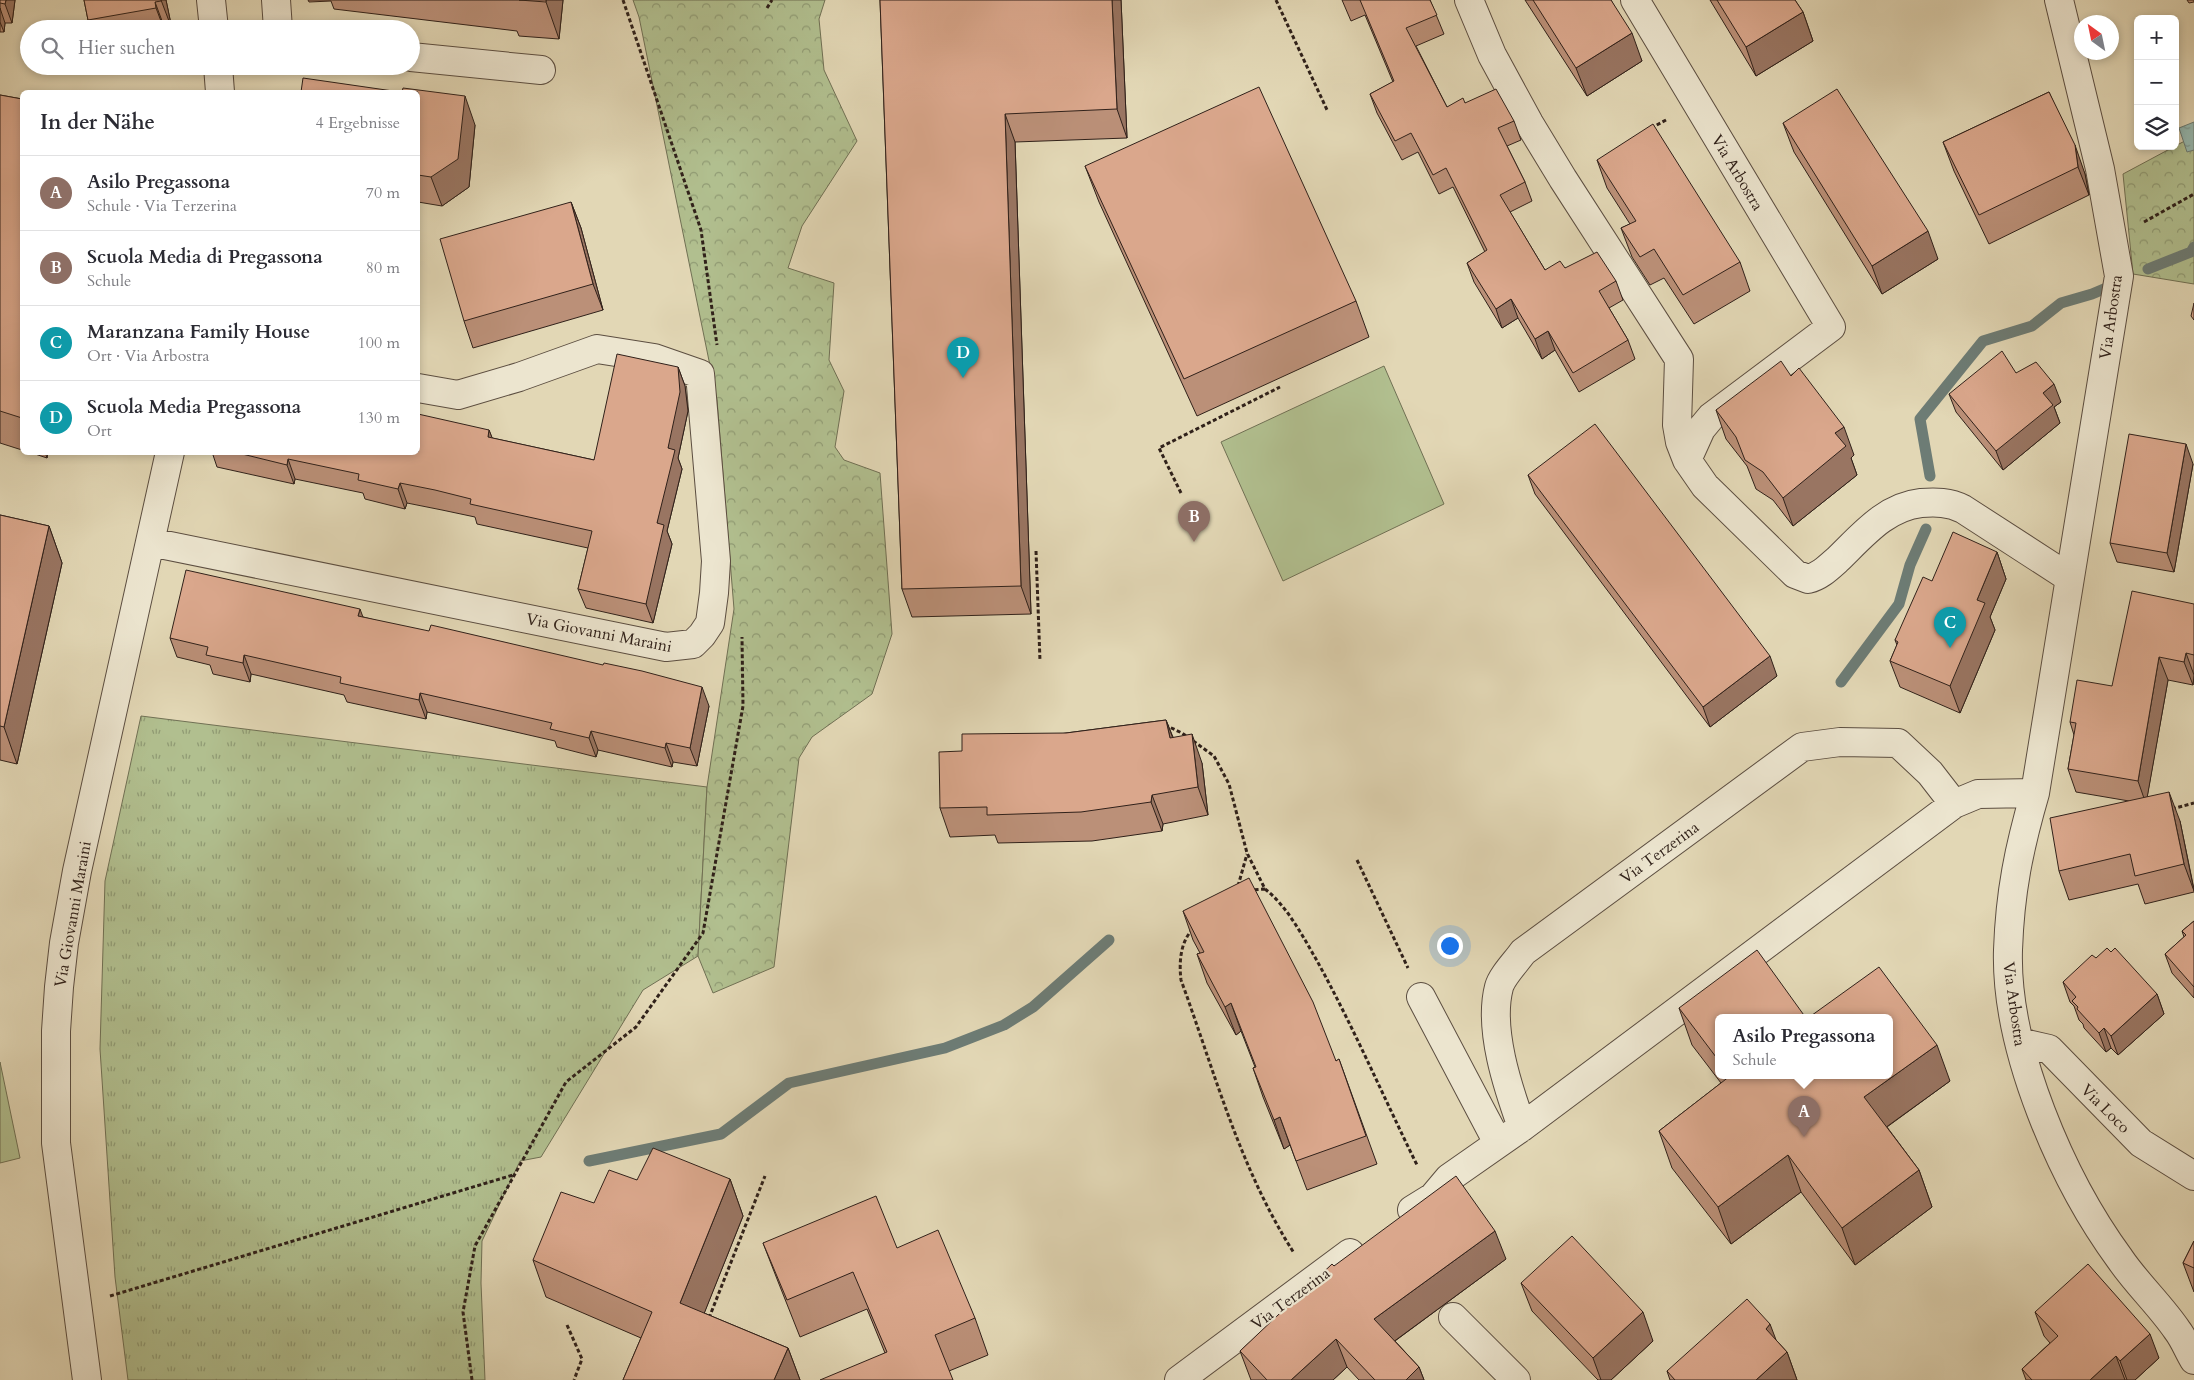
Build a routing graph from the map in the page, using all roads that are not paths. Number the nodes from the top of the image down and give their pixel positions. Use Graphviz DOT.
graph roads {
  1 [pos="211,0"];
  2 [pos="276,0"];
  3 [pos="1469,0"];
  4 [pos="1635,0"];
  5 [pos="2059,0"];
  6 [pos="213,20"];
  7 [pos="277,20"];
  8 [pos="420,58"];
  9 [pos="540,70"];
  10 [pos="219,75"];
  11 [pos="220,90"];
  12 [pos="420,388"];
  13 [pos="169,455"];
  14 [pos="1686,460"];
  15 [pos="150,542"];
  16 [pos="2068,577"];
  17 [pos="2035,793"];
  18 [pos="1954,804"];
  19 [pos="1422,997"];
  20 [pos="2019,1042"];
  21 [pos="1522,1127"];
  22 [pos="1498,1143"];
  23 [pos="2194,1176"];
  24 [pos="1453,1317"];
  25 [pos="2194,1360"];
  26 [pos="87,1380"];
  27 [pos="1179,1380"];
  28 [pos="1516,1380"];
  1 -- 6 [label="street"];
  2 -- 7 [label="street"];
  3 -- 14 [label="street"];
  4 -- 14 [label="street, Via Arbostra"];
  5 -- 16 [label="street, Via Arbostra"];
  8 -- 9 [label="street"];
  10 -- 11 [label="street"];
  12 -- 15 [label="street, Via Giovanni Maraini"];
  13 -- 15 [label="street, Via Giovanni Maraini"];
  14 -- 16 [label="street"];
  15 -- 26 [label="street, Via Giovanni Maraini"];
  16 -- 17 [label="street, Via Arbostra"];
  17 -- 18 [label="street, Via Terzerina"];
  17 -- 20 [label="street, Via Arbostra"];
  18 -- 21 [label="street, Via Terzerina"];
  18 -- 21 [label="street, Via Terzerina"];
  19 -- 22 [label="street"];
  20 -- 23 [label="street, Via Loco"];
  20 -- 25 [label="street, Via Arbostra"];
  21 -- 22 [label="street, Via Terzerina"];
  22 -- 27 [label="street, Via Terzerina"];
  24 -- 28 [label="street"];
}
